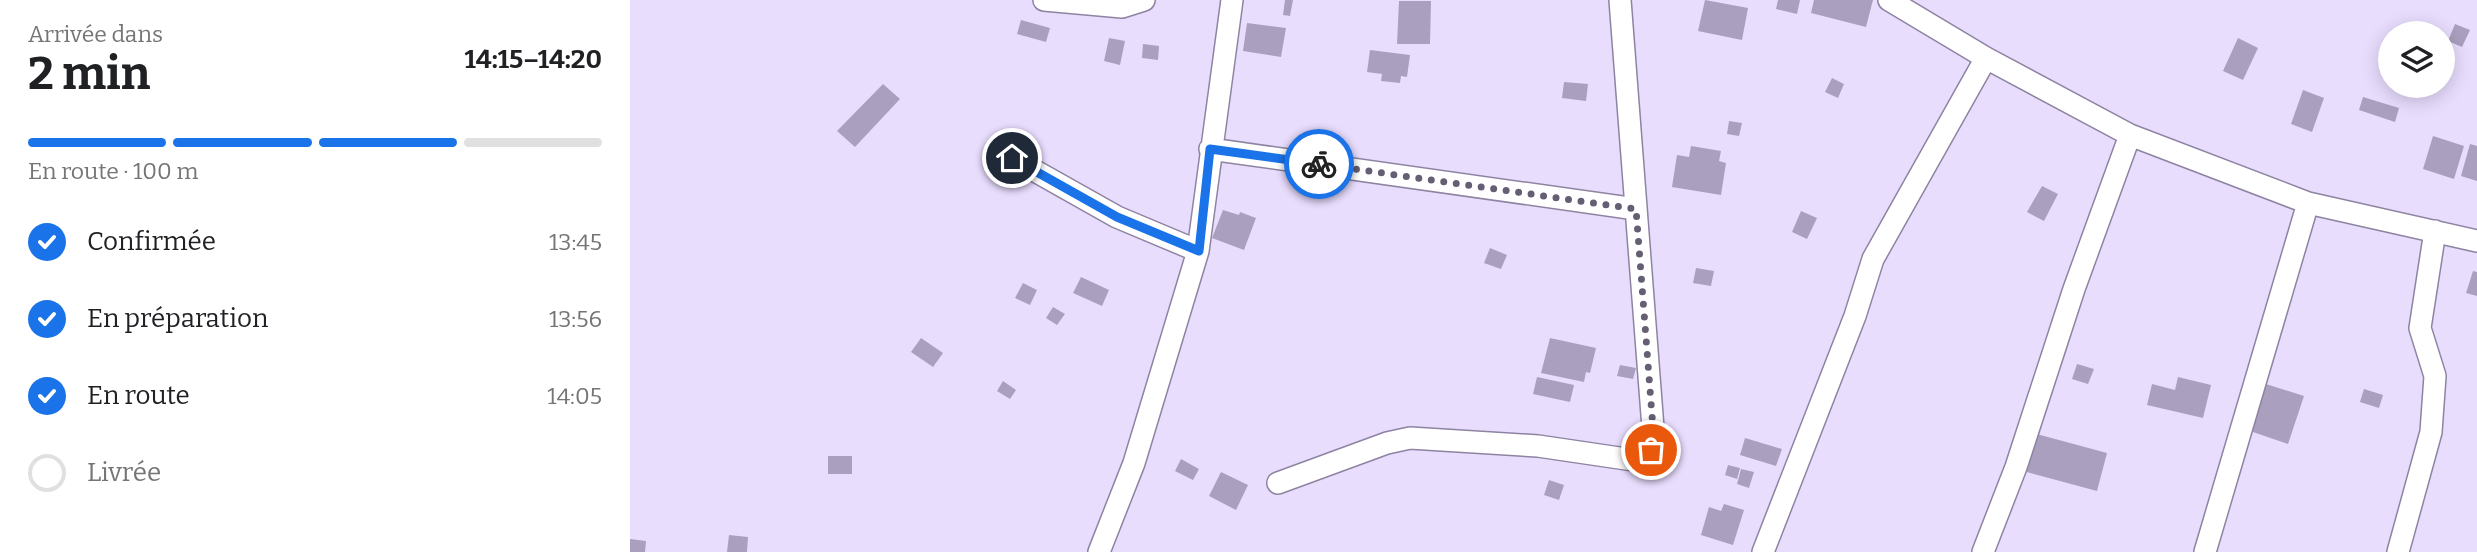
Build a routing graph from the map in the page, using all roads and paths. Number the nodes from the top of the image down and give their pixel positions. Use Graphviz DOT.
graph roads {
  1 [pos="1044,0"];
  2 [pos="1144,0"];
  3 [pos="1232,0"];
  4 [pos="1620,0"];
  5 [pos="1889,0"];
  6 [pos="1986,58"];
  7 [pos="2130,135"];
  8 [pos="1210,149"];
  9 [pos="1012,158"];
  10 [pos="2308,203"];
  11 [pos="1636,209"];
  12 [pos="2435,231"];
  13 [pos="2477,241"];
  14 [pos="1199,251"];
  15 [pos="1278,483"];
  16 [pos="1099,552"];
  17 [pos="1763,552"];
  18 [pos="1983,552"];
  19 [pos="2205,552"];
  20 [pos="2398,552"];
  1 -- 2 [label="street"];
  3 -- 8 [label="street"];
  4 -- 11 [label="street"];
  5 -- 6 [label="street"];
  6 -- 7 [label="street"];
  6 -- 17 [label="street"];
  7 -- 10 [label="street"];
  7 -- 18 [label="street"];
  8 -- 11 [label="street"];
  8 -- 14 [label="street"];
  9 -- 14 [label="street"];
  10 -- 12 [label="street"];
  10 -- 19 [label="street"];
  11 -- 15 [label="street"];
  12 -- 13 [label="street"];
  12 -- 20 [label="street"];
  14 -- 16 [label="street"];
}
